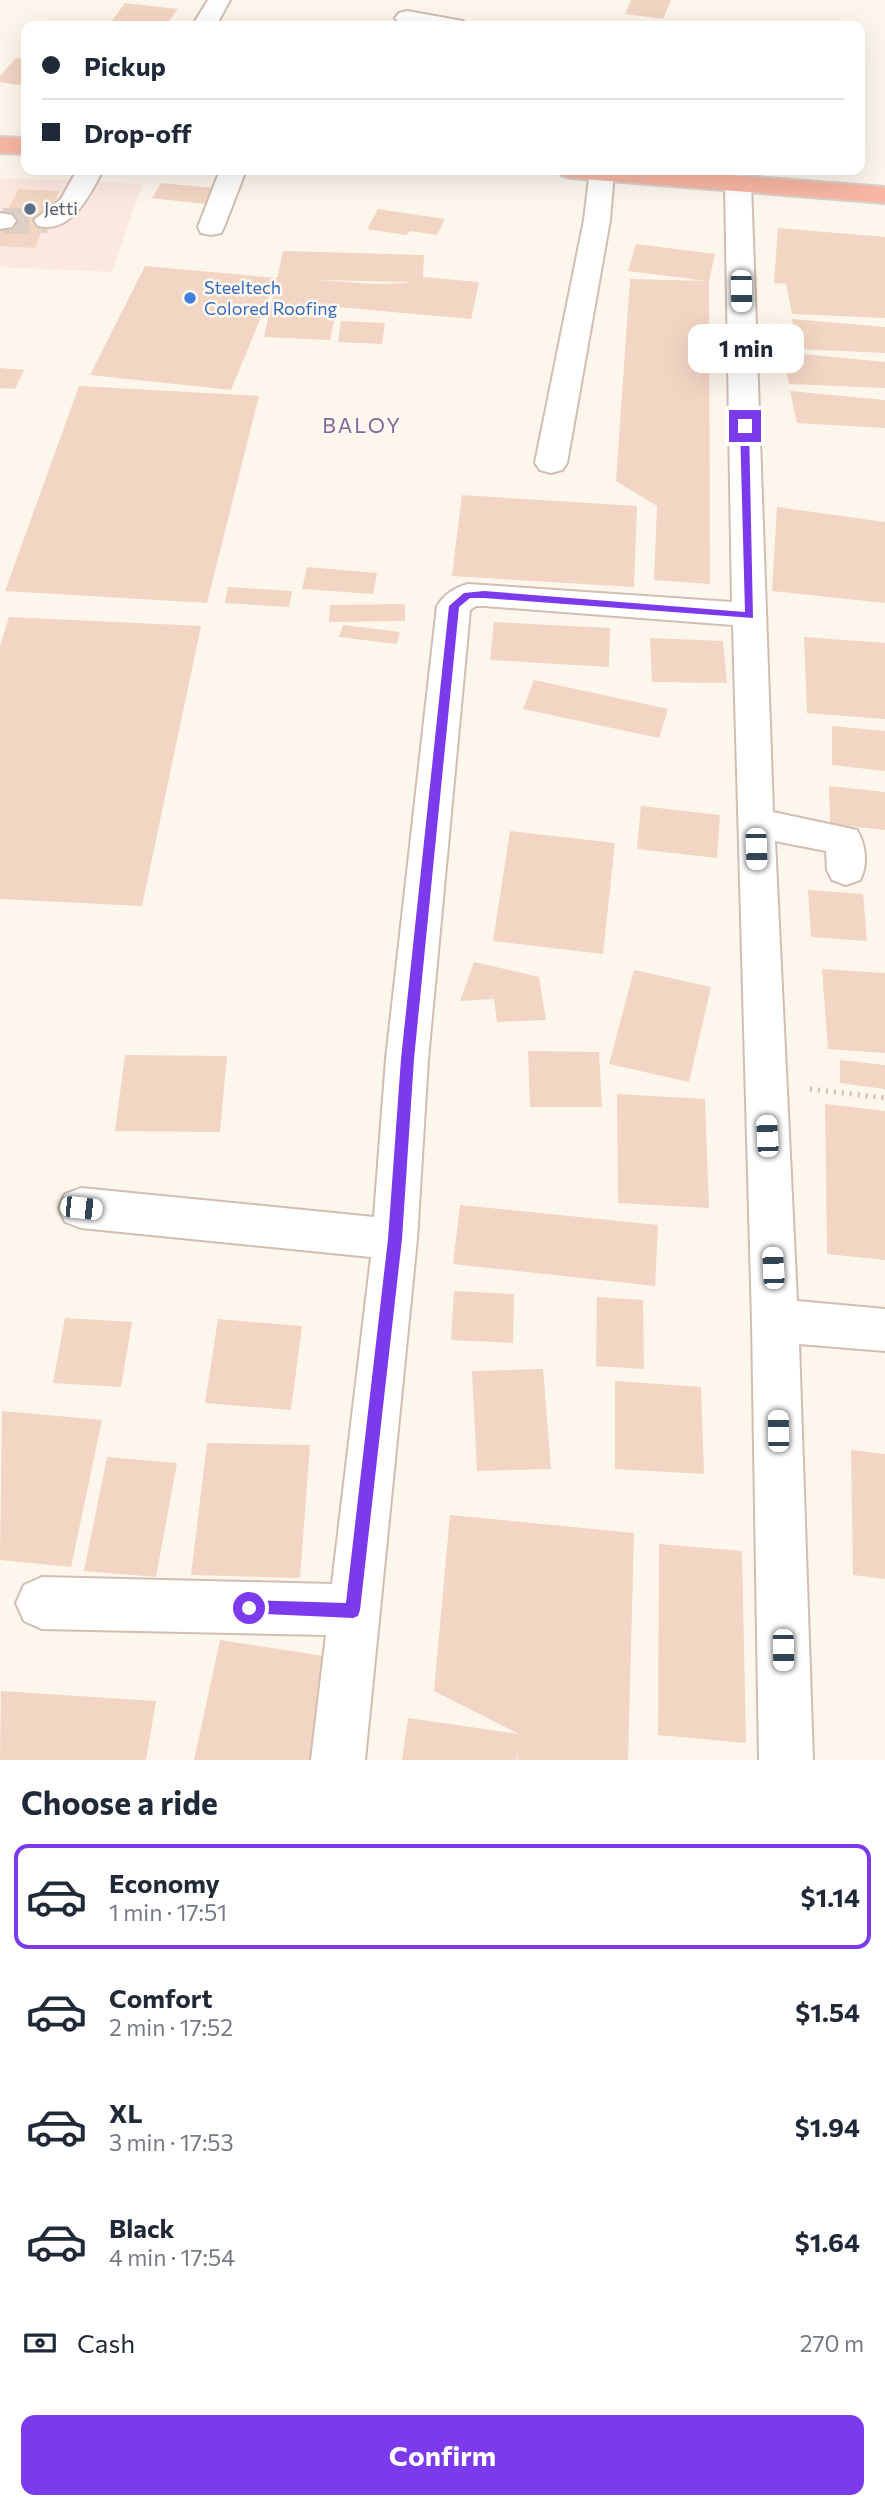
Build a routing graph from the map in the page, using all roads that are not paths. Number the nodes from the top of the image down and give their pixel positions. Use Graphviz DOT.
graph roads {
  1 [pos="219,0"];
  2 [pos="407,18"];
  3 [pos="207,21"];
  4 [pos="425,21"];
  5 [pos="0,145"];
  6 [pos="21,146"];
  7 [pos="87,175"];
  8 [pos="231,175"];
  9 [pos="601,175"];
  10 [pos="638,175"];
  11 [pos="738,183"];
  12 [pos="885,195"];
  13 [pos="47,220"];
  14 [pos="211,227"];
  15 [pos="551,463"];
  16 [pos="750,615"];
  17 [pos="755,823"];
  18 [pos="846,870"];
  19 [pos="81,1208"];
  20 [pos="395,1239"];
  21 [pos="775,1321"];
  22 [pos="885,1330"];
  23 [pos="42,1604"];
  24 [pos="353,1610"];
  25 [pos="338,1760"];
  26 [pos="786,1760"];
  1 -- 3 [label="street"];
  2 -- 4 [label="street"];
  5 -- 6 [label="highway"];
  7 -- 13 [label="street"];
  8 -- 14 [label="street"];
  9 -- 15 [label="street"];
  10 -- 11 [label="highway"];
  11 -- 12 [label="highway"];
  11 -- 16 [label="street"];
  16 -- 17 [label="street"];
  16 -- 20 [label="street"];
  17 -- 18 [label="street"];
  17 -- 21 [label="street"];
  19 -- 20 [label="street"];
  20 -- 24 [label="street"];
  21 -- 22 [label="street"];
  21 -- 26 [label="street"];
  23 -- 24 [label="street"];
  24 -- 25 [label="street"];
}
